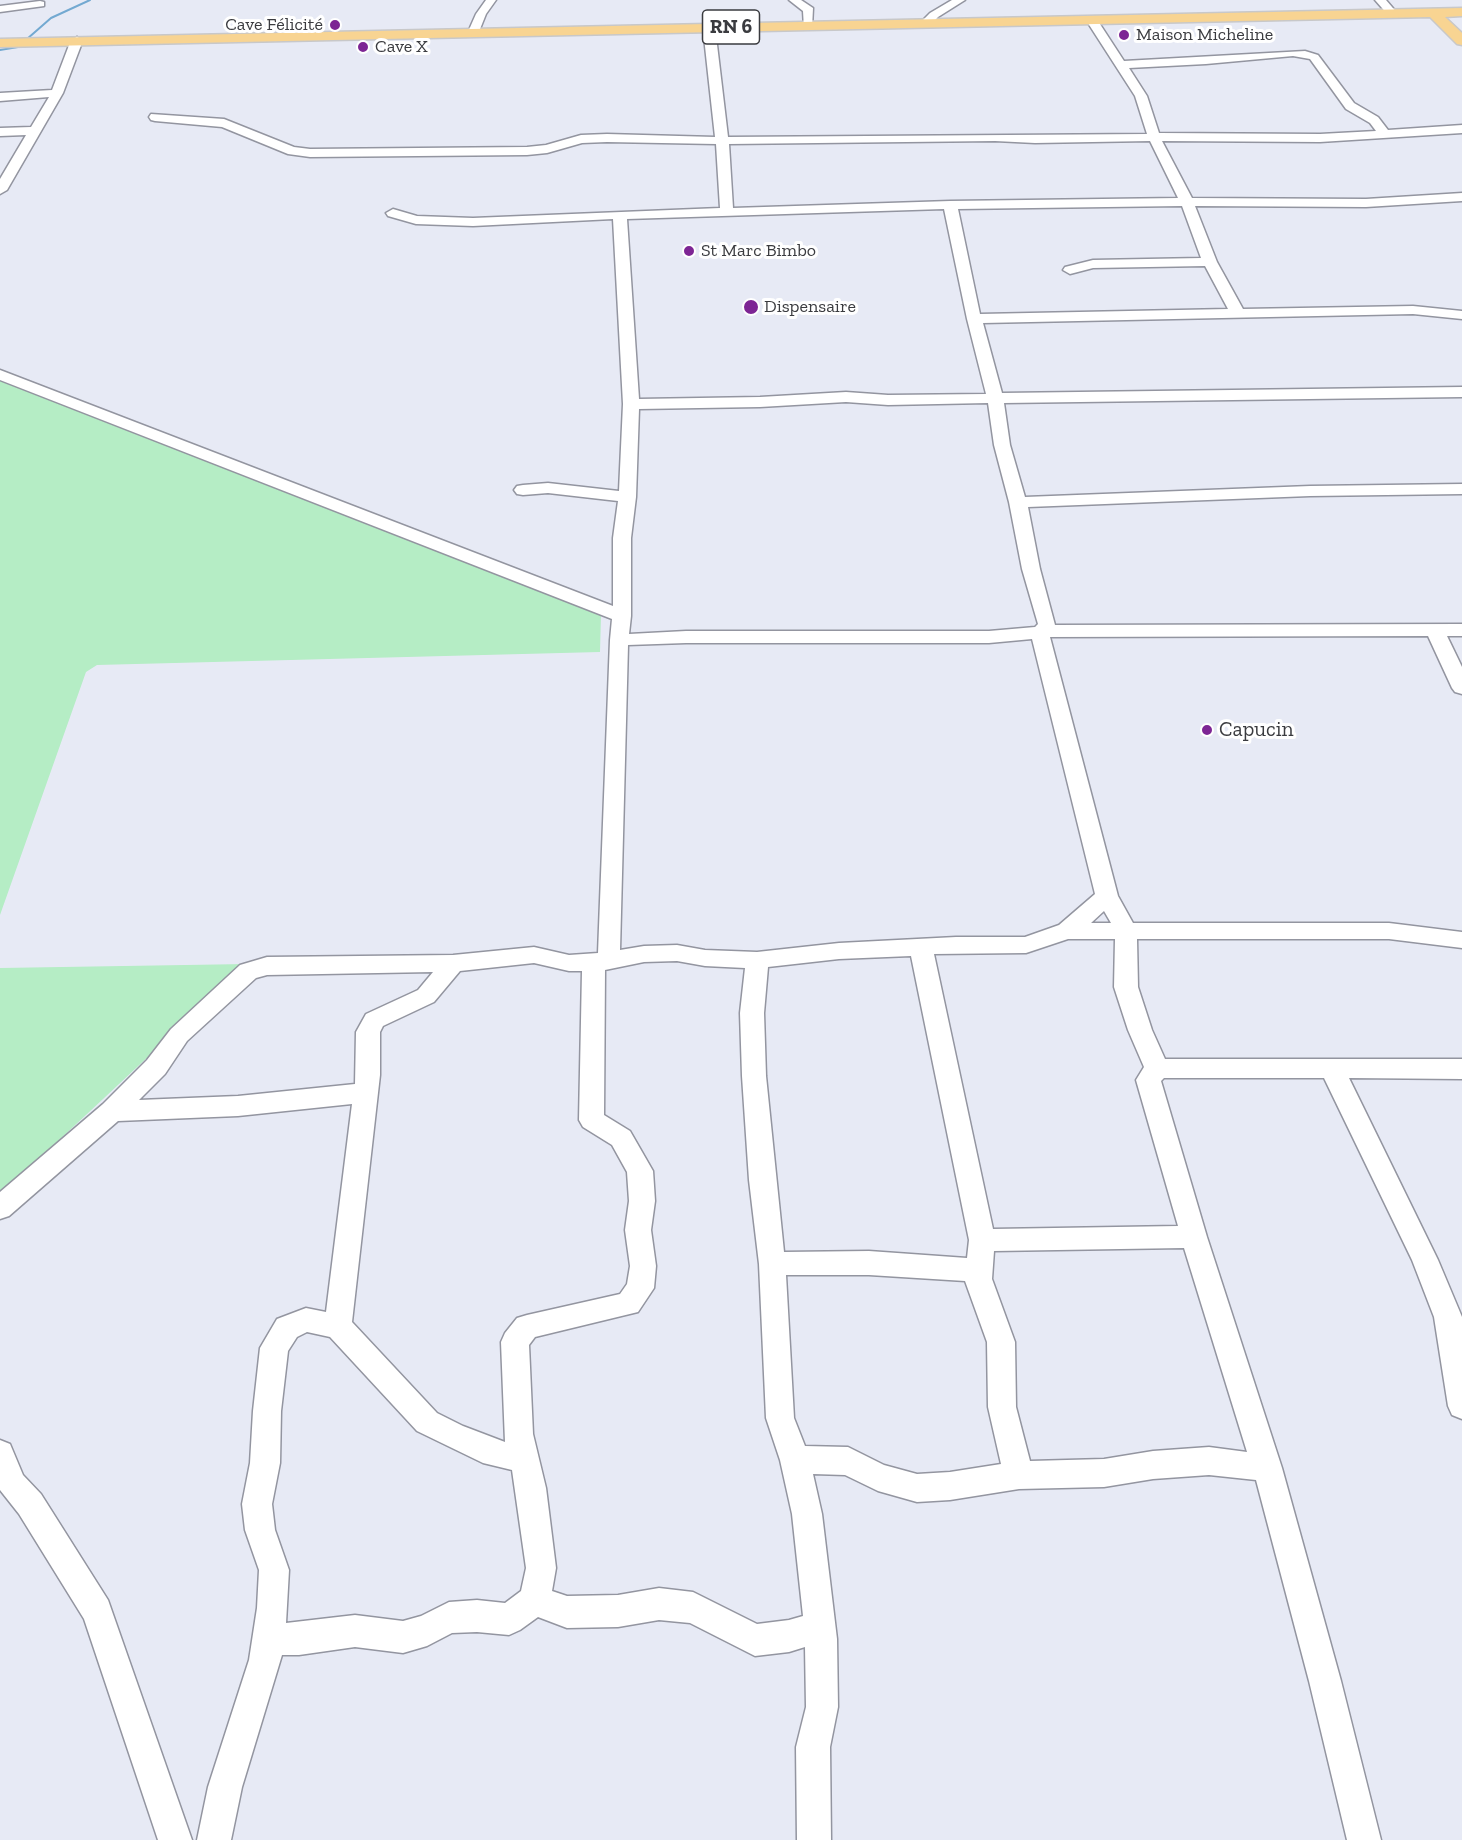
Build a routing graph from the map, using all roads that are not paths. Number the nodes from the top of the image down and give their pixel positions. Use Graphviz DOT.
graph roads {
  1 [pos="490,0"];
  2 [pos="794,0"];
  3 [pos="960,0"];
  4 [pos="1380,0"];
  5 [pos="40,4"];
  6 [pos="0,9"];
  7 [pos="1433,12"];
  8 [pos="1462,12"];
  9 [pos="1393,14"];
  10 [pos="1092,20"];
  11 [pos="925,24"];
  12 [pos="808,26"];
  13 [pos="709,28"];
  14 [pos="474,32"];
  15 [pos="77,40"];
  16 [pos="1462,41"];
  17 [pos="0,43"];
  18 [pos="1120,64"];
  19 [pos="57,93"];
  20 [pos="0,97"];
  21 [pos="203,106"];
  22 [pos="155,117"];
  23 [pos="208,121"];
  24 [pos="1462,129"];
  25 [pos="34,131"];
  26 [pos="0,132"];
  27 [pos="1384,133"];
  28 [pos="1155,139"];
  29 [pos="722,141"];
  30 [pos="7,165"];
  31 [pos="0,190"];
  32 [pos="1462,197"];
  33 [pos="1187,202"];
  34 [pos="950,205"];
  35 [pos="727,212"];
  36 [pos="393,213"];
  37 [pos="620,214"];
  38 [pos="1210,261"];
  39 [pos="1070,270"];
  40 [pos="1238,314"];
  41 [pos="1462,315"];
  42 [pos="974,319"];
  43 [pos="0,375"];
  44 [pos="1462,392"];
  45 [pos="995,396"];
  46 [pos="631,404"];
  47 [pos="1462,489"];
  48 [pos="524,490"];
  49 [pos="627,497"];
  50 [pos="1018,502"];
  51 [pos="622,616"];
  52 [pos="1435,630"];
  53 [pos="1462,630"];
  54 [pos="1040,634"];
  55 [pos="619,640"];
  56 [pos="1462,688"];
  57 [pos="1107,896"];
  58 [pos="1126,930"];
  59 [pos="1067,931"];
  60 [pos="1462,940"];
  61 [pos="921,949"];
  62 [pos="757,960"];
  63 [pos="602,961"];
  64 [pos="453,963"];
  65 [pos="1157,1068"];
  66 [pos="1332,1069"];
  67 [pos="1462,1070"];
  68 [pos="366,1094"];
  69 [pos="112,1111"];
  70 [pos="0,1208"];
  71 [pos="1194,1237"];
  72 [pos="982,1240"];
  73 [pos="772,1264"];
  74 [pos="979,1270"];
  75 [pos="338,1326"];
  76 [pos="1462,1406"];
  77 [pos="0,1454"];
  78 [pos="524,1459"];
  79 [pos="795,1460"];
  80 [pos="1267,1468"];
  81 [pos="1019,1475"];
  82 [pos="535,1600"];
  83 [pos="820,1627"];
  84 [pos="268,1639"];
  85 [pos="175,1840"];
  86 [pos="214,1840"];
  87 [pos="814,1840"];
  88 [pos="1364,1840"];
  1 -- 14 [label="street"];
  2 -- 12 [label="street"];
  3 -- 11 [label="street"];
  4 -- 9 [label="street"];
  5 -- 6 [label="street"];
  7 -- 8 [label="main road, RN 6"];
  7 -- 9 [label="main road, RN 6"];
  7 -- 16 [label="main road"];
  9 -- 10 [label="main road, RN 6"];
  10 -- 11 [label="main road, RN 6"];
  10 -- 18 [label="street"];
  11 -- 12 [label="main road, RN 6"];
  12 -- 13 [label="main road, RN 6"];
  13 -- 14 [label="main road, RN 6"];
  13 -- 29 [label="street"];
  14 -- 15 [label="main road, RN 6"];
  15 -- 17 [label="main road, RN 6"];
  15 -- 19 [label="street"];
  18 -- 27 [label="street"];
  18 -- 28 [label="street"];
  19 -- 20 [label="street"];
  19 -- 25 [label="street"];
  21 -- 23 [label="street"];
  22 -- 23 [label="street"];
  23 -- 29 [label="street"];
  24 -- 27 [label="street"];
  25 -- 26 [label="street"];
  25 -- 30 [label="street"];
  27 -- 28 [label="street"];
  28 -- 29 [label="street"];
  28 -- 33 [label="street"];
  29 -- 35 [label="street"];
  30 -- 31 [label="street"];
  32 -- 33 [label="street"];
  33 -- 34 [label="street"];
  33 -- 38 [label="street"];
  34 -- 35 [label="street"];
  34 -- 42 [label="street"];
  35 -- 37 [label="street"];
  36 -- 37 [label="street"];
  37 -- 46 [label="street"];
  38 -- 39 [label="street"];
  38 -- 40 [label="street"];
  40 -- 41 [label="street"];
  40 -- 42 [label="street"];
  42 -- 45 [label="street"];
  43 -- 51 [label="street"];
  44 -- 45 [label="street"];
  45 -- 46 [label="street"];
  45 -- 50 [label="street"];
  46 -- 49 [label="street"];
  47 -- 50 [label="street"];
  48 -- 49 [label="street"];
  49 -- 51 [label="street"];
  50 -- 54 [label="street"];
  51 -- 55 [label="street"];
  52 -- 53 [label="street"];
  52 -- 54 [label="street"];
  52 -- 56 [label="street"];
  54 -- 55 [label="street"];
  54 -- 57 [label="street"];
  55 -- 63 [label="street"];
  57 -- 58 [label="street"];
  57 -- 59 [label="street"];
  58 -- 59 [label="street"];
  58 -- 60 [label="street"];
  58 -- 65 [label="street"];
  59 -- 61 [label="street"];
  61 -- 62 [label="street"];
  61 -- 72 [label="street"];
  62 -- 63 [label="street"];
  62 -- 73 [label="street"];
  63 -- 64 [label="street"];
  63 -- 78 [label="street"];
  64 -- 68 [label="street"];
  64 -- 69 [label="street"];
  65 -- 66 [label="street"];
  65 -- 71 [label="street"];
  66 -- 67 [label="street"];
  66 -- 76 [label="street"];
  68 -- 69 [label="street"];
  68 -- 75 [label="street"];
  69 -- 70 [label="street"];
  71 -- 72 [label="street"];
  71 -- 80 [label="street"];
  72 -- 74 [label="street"];
  73 -- 74 [label="street"];
  73 -- 79 [label="street"];
  74 -- 81 [label="street"];
  75 -- 78 [label="street"];
  75 -- 84 [label="street"];
  77 -- 85 [label="street"];
  78 -- 82 [label="street"];
  79 -- 81 [label="street"];
  79 -- 83 [label="street"];
  80 -- 81 [label="street"];
  80 -- 88 [label="street"];
  82 -- 83 [label="street"];
  82 -- 84 [label="street"];
  83 -- 87 [label="street"];
  84 -- 86 [label="street"];
}
